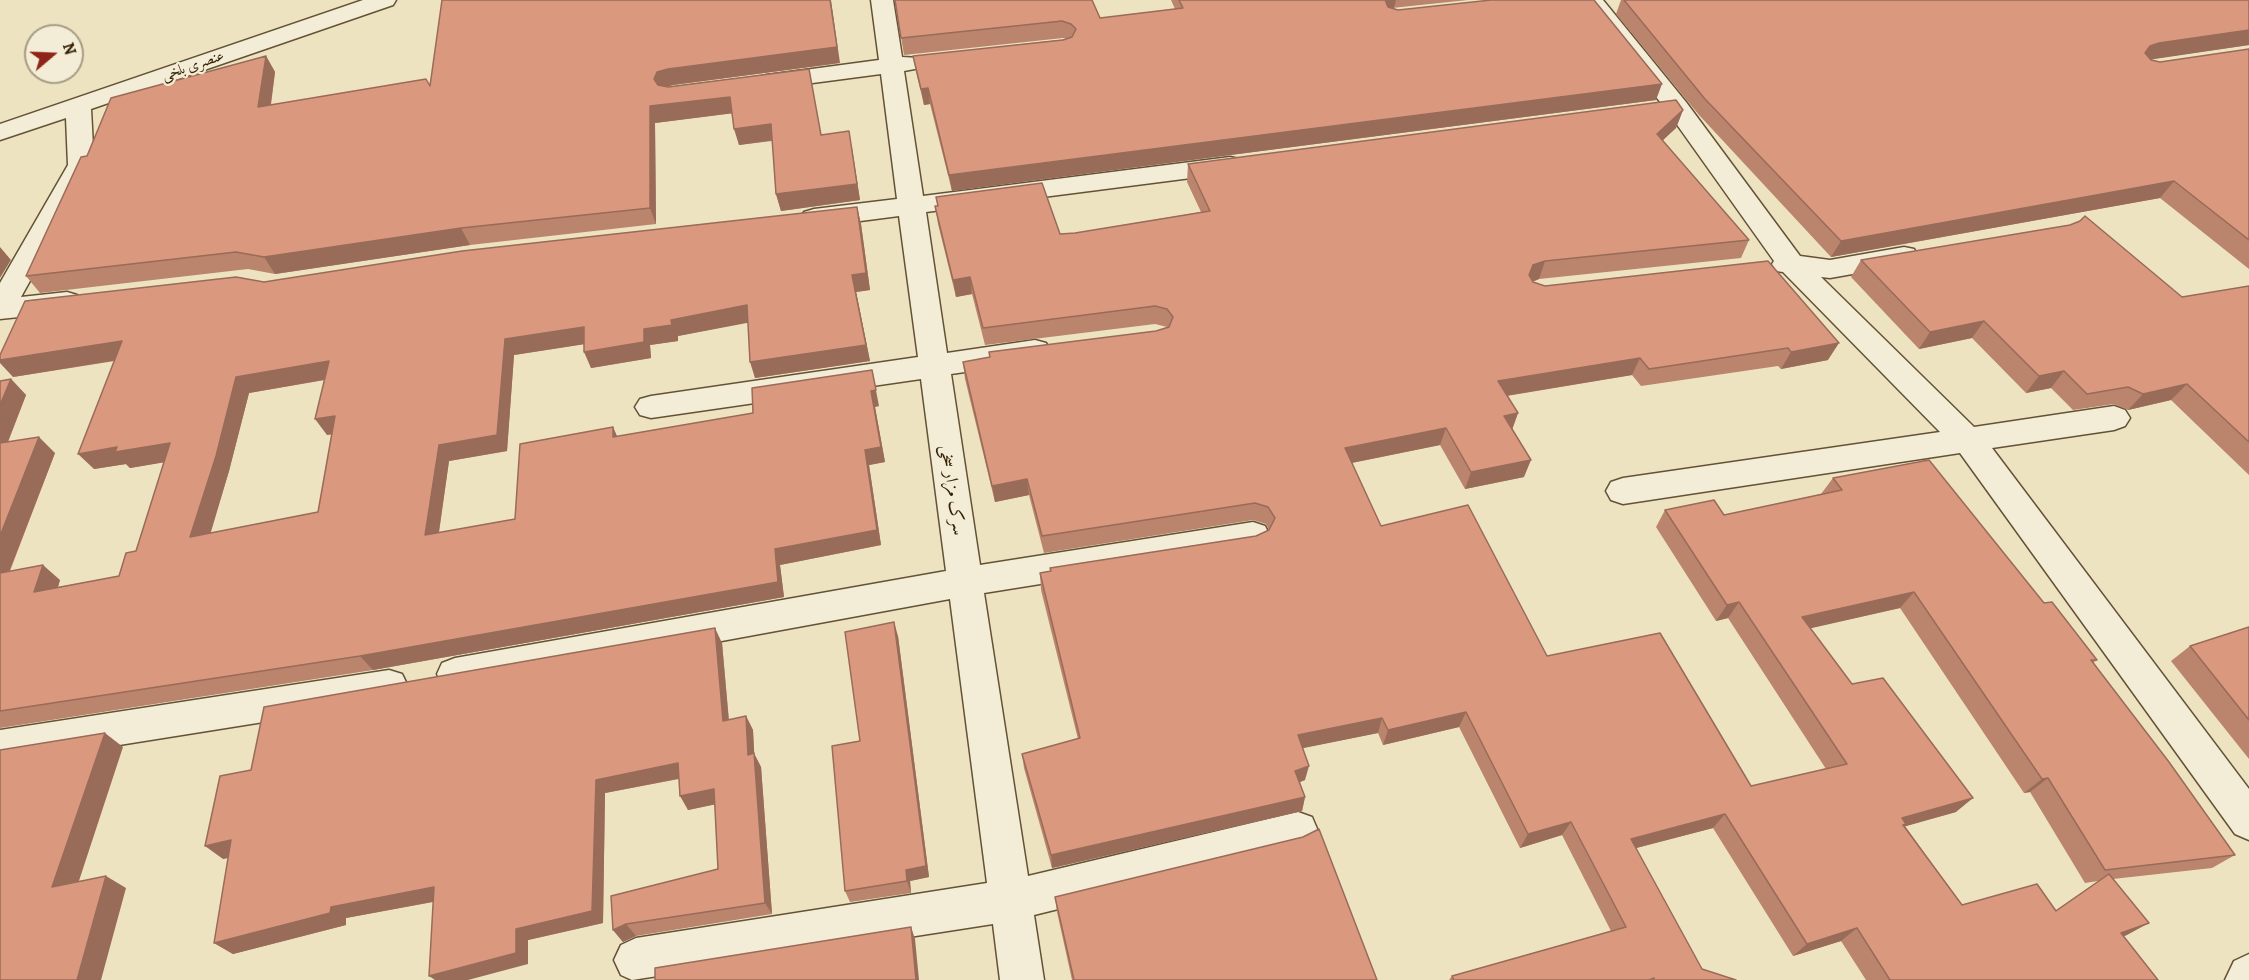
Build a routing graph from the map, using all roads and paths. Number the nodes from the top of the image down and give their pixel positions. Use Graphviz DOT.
graph roads {
  1 [pos="385,0"];
  2 [pos="882,0"];
  3 [pos="1594,3"];
  4 [pos="938,60"];
  5 [pos="892,65"];
  6 [pos="742,85"];
  7 [pos="78,105"];
  8 [pos="1677,107"];
  9 [pos="1642,111"];
  10 [pos="0,132"];
  11 [pos="1253,162"];
  12 [pos="912,207"];
  13 [pos="784,221"];
  14 [pos="1932,251"];
  15 [pos="1791,264"];
  16 [pos="1757,267"];
  17 [pos="94,299"];
  18 [pos="0,309"];
  19 [pos="1062,348"];
  20 [pos="934,364"];
  21 [pos="651,407"];
  22 [pos="2114,418"];
  23 [pos="1969,441"];
  24 [pos="1623,491"];
  25 [pos="1253,536"];
  26 [pos="965,582"];
  27 [pos="0,747"];
  28 [pos="2249,821"];
  29 [pos="1298,831"];
  30 [pos="1011,900"];
  31 [pos="636,960"];
  32 [pos="1022,980"];
  1 -- 7 [label="street, عنصری بلخی"];
  2 -- 5 [label="street, سرک مزار سخی"];
  3 -- 8 [label="street"];
  4 -- 5 [label="street"];
  5 -- 6 [label="street"];
  5 -- 12 [label="street, سرک مزار سخی"];
  7 -- 10 [label="street, عنصری بلخی"];
  7 -- 18 [label="street"];
  8 -- 9 [label="street"];
  8 -- 15 [label="street"];
  11 -- 12 [label="street"];
  12 -- 13 [label="street"];
  12 -- 20 [label="street, سرک مزار سخی"];
  14 -- 15 [label="street"];
  15 -- 16 [label="street"];
  15 -- 23 [label="street"];
  17 -- 18 [label="street"];
  19 -- 20 [label="street"];
  20 -- 21 [label="street"];
  20 -- 26 [label="street, سرک مزار سخی"];
  22 -- 23 [label="street"];
  23 -- 24 [label="street"];
  23 -- 28 [label="street"];
  25 -- 26 [label="street"];
  26 -- 27 [label="street"];
  26 -- 30 [label="street, سرک مزار سخی"];
  29 -- 30 [label="street"];
  30 -- 31 [label="street"];
  30 -- 32 [label="street, سرک مزار سخی"];
}
